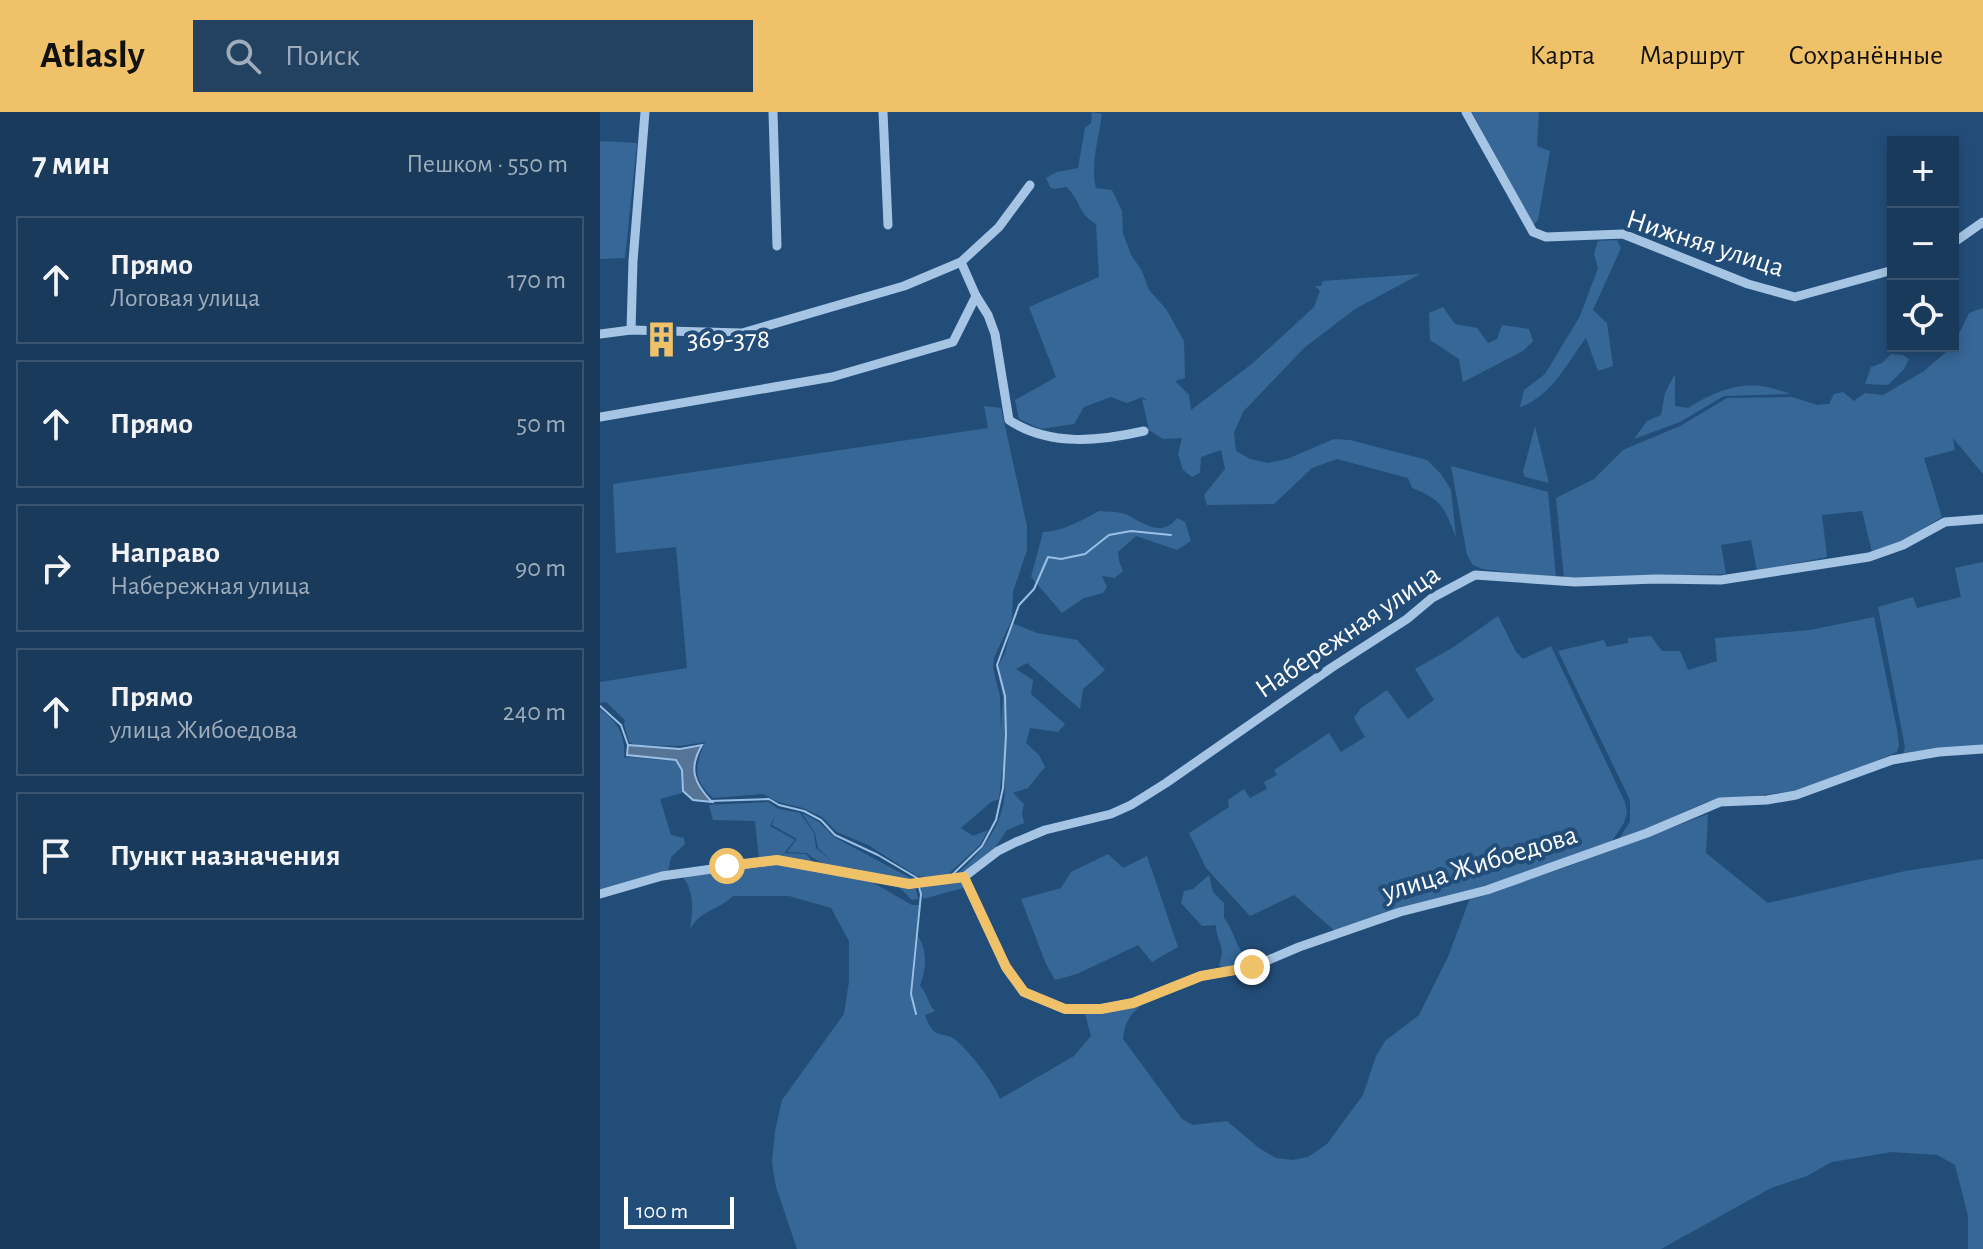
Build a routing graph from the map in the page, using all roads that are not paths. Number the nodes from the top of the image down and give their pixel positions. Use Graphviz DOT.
graph roads {
  1 [pos="645,112"];
  2 [pos="773,112"];
  3 [pos="883,112"];
  4 [pos="1466,112"];
  5 [pos="1030,185"];
  6 [pos="1983,222"];
  7 [pos="888,225"];
  8 [pos="1959,239"];
  9 [pos="777,246"];
  10 [pos="961,262"];
  11 [pos="1887,272"];
  12 [pos="976,296"];
  13 [pos="631,330"];
  14 [pos="600,334"];
  15 [pos="600,417"];
  16 [pos="1144,431"];
  17 [pos="1983,519"];
  18 [pos="1983,749"];
  19 [pos="960,877"];
  20 [pos="600,894"];
  1 -- 13 [label="street"];
  2 -- 9 [label="street"];
  3 -- 7 [label="street"];
  4 -- 11 [label="street, Нижняя улица"];
  5 -- 10 [label="street"];
  6 -- 8 [label="street"];
  10 -- 12 [label="street"];
  10 -- 13 [label="street"];
  12 -- 15 [label="street"];
  12 -- 16 [label="street"];
  13 -- 14 [label="street"];
  17 -- 19 [label="street, Набережная улица"];
  18 -- 19 [label="street, улица Жибоедова"];
  19 -- 20 [label="street"];
}
